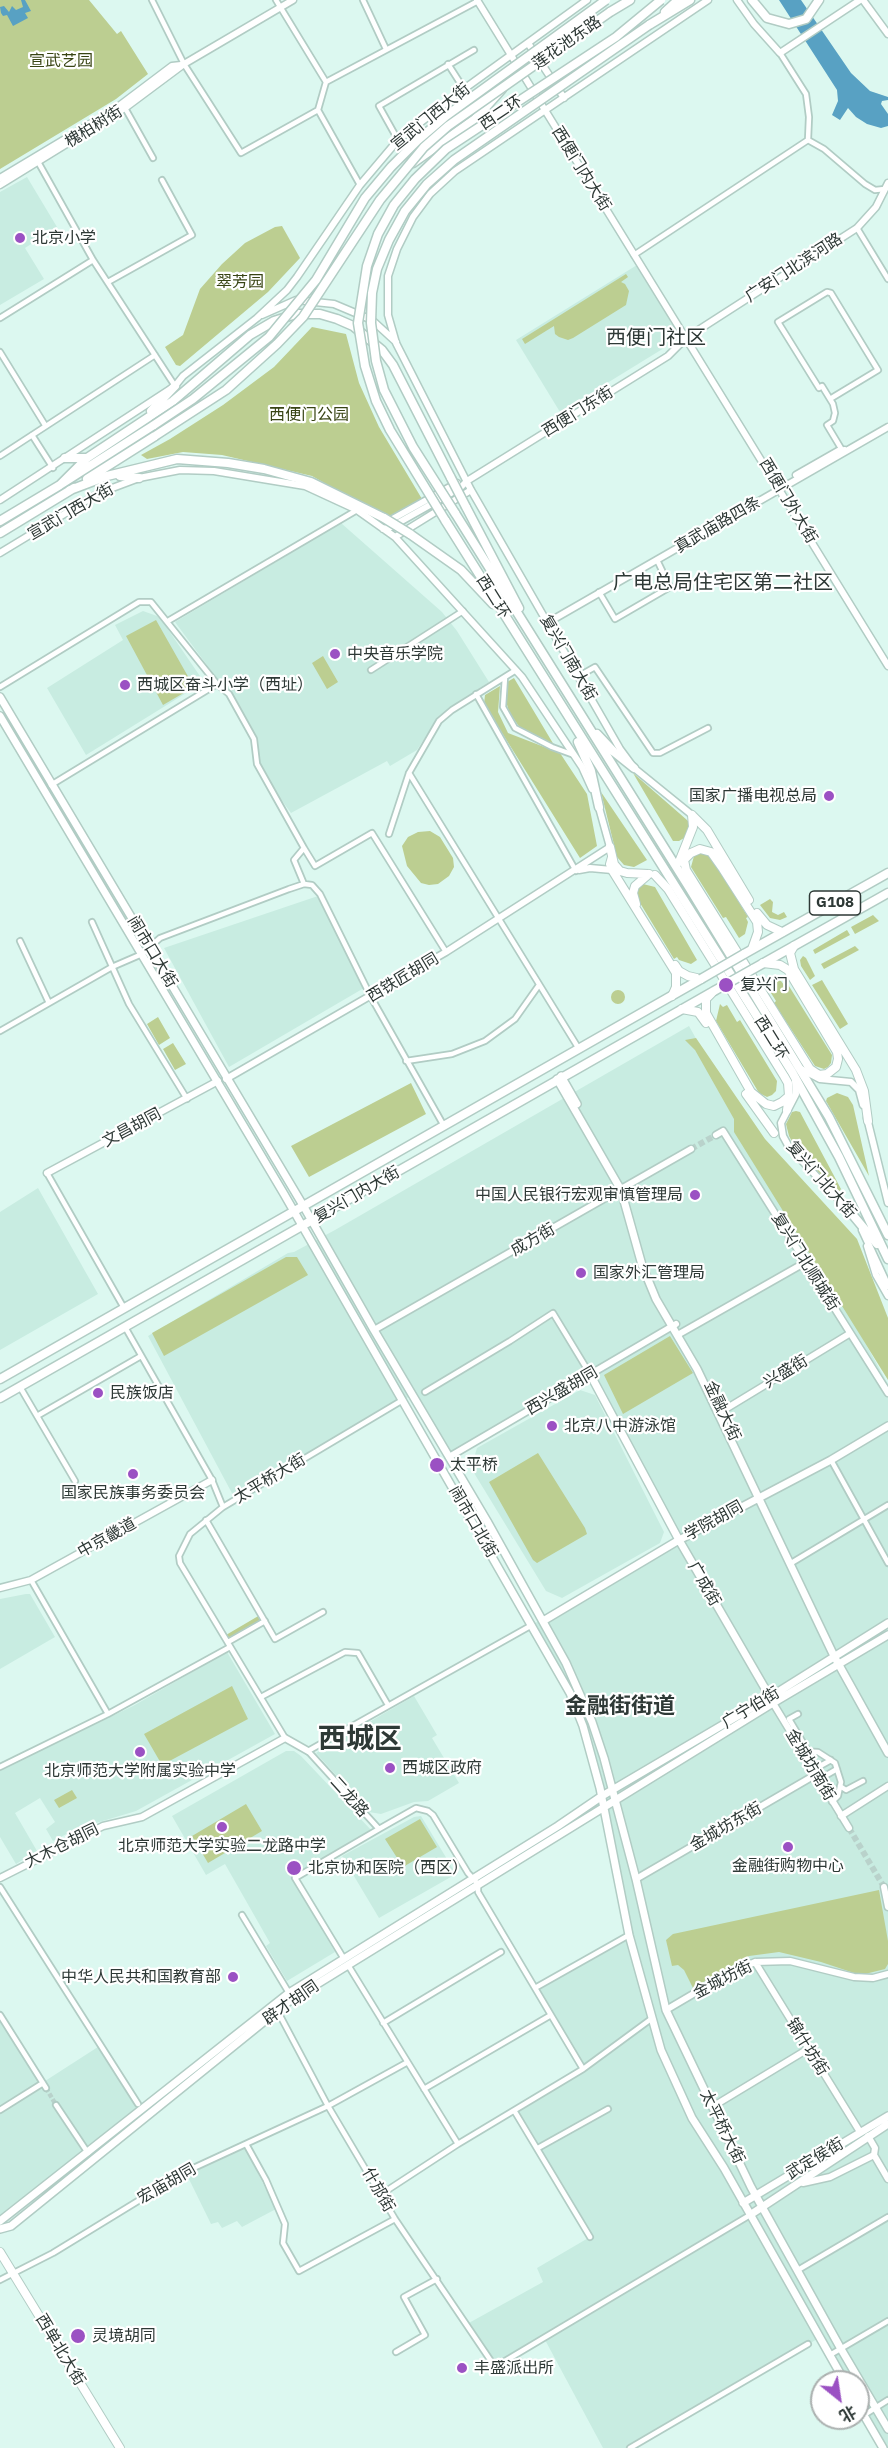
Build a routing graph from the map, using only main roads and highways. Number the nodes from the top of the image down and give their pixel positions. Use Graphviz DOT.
graph roads {
  1 [pos="606,0"];
  2 [pos="629,0"];
  3 [pos="661,0"];
  4 [pos="678,0"];
  5 [pos="690,0"];
  6 [pos="752,0"];
  7 [pos="818,3"];
  8 [pos="649,25"];
  9 [pos="506,86"];
  10 [pos="175,386"];
  11 [pos="141,423"];
  12 [pos="65,458"];
  13 [pos="87,458"];
  14 [pos="107,476"];
  15 [pos="139,478"];
  16 [pos="60,485"];
  17 [pos="70,490"];
  18 [pos="0,521"];
  19 [pos="0,532"];
  20 [pos="512,627"];
  21 [pos="530,634"];
  22 [pos="0,697"];
  23 [pos="0,716"];
  24 [pos="582,717"];
  25 [pos="570,719"];
  26 [pos="634,768"];
  27 [pos="599,807"];
  28 [pos="610,847"];
  29 [pos="612,857"];
  30 [pos="888,873"];
  31 [pos="652,874"];
  32 [pos="672,881"];
  33 [pos="690,889"];
  34 [pos="888,893"];
  35 [pos="783,932"];
  36 [pos="796,944"];
  37 [pos="748,952"];
  38 [pos="763,963"];
  39 [pos="701,979"];
  40 [pos="714,991"];
  41 [pos="672,996"];
  42 [pos="681,1008"];
  43 [pos="795,1070"];
  44 [pos="815,1073"];
  45 [pos="559,1077"];
  46 [pos="827,1080"];
  47 [pos="789,1096"];
  48 [pos="787,1110"];
  49 [pos="868,1121"];
  50 [pos="774,1133"];
  51 [pos="304,1207"];
  52 [pos="294,1212"];
  53 [pos="852,1214"];
  54 [pos="312,1221"];
  55 [pos="302,1227"];
  56 [pos="888,1235"];
  57 [pos="888,1259"];
  58 [pos="674,1325"];
  59 [pos="590,1374"];
  60 [pos="0,1379"];
  61 [pos="412,1395"];
  62 [pos="0,1398"];
  63 [pos="401,1401"];
  64 [pos="721,1412"];
  65 [pos="888,1426"];
  66 [pos="759,1496"];
  67 [pos="679,1540"];
  68 [pos="543,1621"];
  69 [pos="888,1623"];
  70 [pos="888,1635"];
  71 [pos="836,1655"];
  72 [pos="840,1664"];
  73 [pos="772,1700"];
  74 [pos="888,1744"];
  75 [pos="888,1753"];
  76 [pos="612,1790"];
  77 [pos="602,1796"];
  78 [pos="616,1801"];
  79 [pos="605,1808"];
  80 [pos="476,1882"];
  81 [pos="346,1962"];
  82 [pos="276,2008"];
  83 [pos="888,2116"];
  84 [pos="888,2124"];
  85 [pos="756,2195"];
  86 [pos="743,2203"];
  87 [pos="763,2207"];
  88 [pos="750,2215"];
  89 [pos="0,2221"];
  90 [pos="0,2229"];
  91 [pos="0,2252"];
  92 [pos="838,2370"];
  93 [pos="870,2425"];
  94 [pos="888,2429"];
  95 [pos="120,2448"];
  96 [pos="883,2448"];
  1 -- 16 [label="highway, 宣武门西大街, bridge"];
  2 -- 9 [label="highway, 莲花池东路, bridge"];
  3 -- 20 [label="highway, 西二环, bridge"];
  4 -- 8 [label="highway, 西二环"];
  5 -- 8 [label="highway"];
  6 -- 7 [label="highway"];
  8 -- 21 [label="highway, 西二环, bridge"];
  9 -- 17 [label="highway, 宣武门西大街, bridge"];
  10 -- 11 [label="highway"];
  11 -- 13 [label="highway"];
  11 -- 21 [label="highway, bridge"];
  12 -- 13 [label="highway"];
  13 -- 16 [label="highway"];
  14 -- 15 [label="highway"];
  14 -- 17 [label="highway"];
  14 -- 20 [label="highway, bridge"];
  16 -- 18 [label="highway, 宣武门西大街"];
  17 -- 19 [label="highway, 宣武门西大街"];
  20 -- 25 [label="highway, 西二环"];
  21 -- 24 [label="highway, 西二环"];
  22 -- 51 [label="main road, 闹市口大街"];
  23 -- 52 [label="main road, 闹市口大街"];
  24 -- 26 [label="highway"];
  24 -- 33 [label="highway, 西二环"];
  25 -- 27 [label="highway"];
  25 -- 32 [label="highway, 西二环"];
  28 -- 29 [label="main road"];
  29 -- 31 [label="main road"];
  29 -- 41 [label="main road"];
  30 -- 35 [label="highway, G108"];
  31 -- 32 [label="main road"];
  31 -- 39 [label="main road"];
  31 -- 47 [label="main road"];
  32 -- 43 [label="highway, 西二环"];
  33 -- 35 [label="main road"];
  33 -- 43 [label="highway, 西二环"];
  34 -- 36 [label="highway, G108"];
  35 -- 37 [label="highway, G108"];
  36 -- 38 [label="highway, G108"];
  36 -- 49 [label="main road"];
  37 -- 39 [label="highway, 复兴门内大街, bridge"];
  37 -- 44 [label="main road"];
  38 -- 40 [label="highway, 复兴门内大街, bridge"];
  38 -- 44 [label="main road"];
  39 -- 41 [label="highway, 复兴门内大街"];
  40 -- 42 [label="highway, 复兴门内大街"];
  40 -- 47 [label="main road"];
  41 -- 51 [label="highway, 复兴门内大街"];
  42 -- 45 [label="highway, 复兴门内大街"];
  42 -- 50 [label="main road"];
  43 -- 56 [label="highway, 西二环"];
  43 -- 57 [label="highway, 西二环"];
  44 -- 46 [label="main road"];
  45 -- 54 [label="highway, 复兴门内大街"];
  45 -- 58 [label="main road"];
  47 -- 48 [label="main road"];
  51 -- 52 [label="highway, 复兴门内大街"];
  51 -- 54 [label="main road, 闹市口大街"];
  52 -- 55 [label="main road, 闹市口大街"];
  52 -- 60 [label="highway, 复兴门内大街"];
  53 -- 57 [label="highway"];
  54 -- 55 [label="highway, 复兴门内大街"];
  54 -- 61 [label="main road, 闹市口北街"];
  55 -- 62 [label="highway, 复兴门内大街"];
  55 -- 63 [label="main road, 闹市口北街"];
  58 -- 64 [label="main road"];
  58 -- 64 [label="main road, 金融大街"];
  59 -- 67 [label="main road, 广成街"];
  61 -- 63 [label="main road"];
  61 -- 68 [label="main road, 闹市口北街"];
  63 -- 77 [label="main road, 闹市口北街"];
  64 -- 66 [label="main road, 金融大街"];
  65 -- 66 [label="main road, 学院胡同"];
  66 -- 67 [label="main road, 学院胡同"];
  66 -- 71 [label="main road, 金融大街"];
  66 -- 71 [label="main road, 金融大街"];
  67 -- 68 [label="main road, 学院胡同"];
  67 -- 73 [label="main road, 广成街"];
  68 -- 76 [label="main road, 闹市口北街"];
  69 -- 71 [label="main road, 广宁伯街"];
  70 -- 72 [label="main road, 广宁伯街"];
  71 -- 72 [label="main road"];
  71 -- 73 [label="main road, 广宁伯街"];
  72 -- 73 [label="main road, 广宁伯街"];
  72 -- 74 [label="main road"];
  72 -- 75 [label="main road"];
  73 -- 76 [label="main road, 广宁伯街"];
  73 -- 78 [label="main road, 广宁伯街"];
  76 -- 77 [label="main road, 广宁伯街"];
  76 -- 78 [label="main road, 闹市口北街"];
  77 -- 79 [label="main road, 闹市口北街"];
  77 -- 80 [label="main road, 辟才胡同"];
  78 -- 79 [label="main road, 广宁伯街"];
  78 -- 85 [label="main road, 太平桥大街"];
  79 -- 80 [label="main road, 辟才胡同"];
  79 -- 86 [label="main road, 太平桥大街"];
  80 -- 81 [label="main road, 辟才胡同"];
  81 -- 82 [label="main road, 辟才胡同"];
  81 -- 82 [label="main road, 辟才胡同"];
  82 -- 89 [label="main road, 辟才胡同"];
  82 -- 90 [label="main road, 辟才胡同"];
  83 -- 85 [label="main road, 武定侯街"];
  84 -- 87 [label="main road, 武定侯街"];
  85 -- 86 [label="main road, 武定侯街"];
  85 -- 87 [label="main road, 太平桥大街"];
  86 -- 88 [label="main road, 太平桥大街"];
  87 -- 88 [label="main road, 武定侯街"];
  87 -- 94 [label="main road, 太平桥大街"];
  88 -- 92 [label="main road, 太平桥大街"];
  91 -- 95 [label="main road, 西单北大街"];
  93 -- 96 [label="main road"];
}
